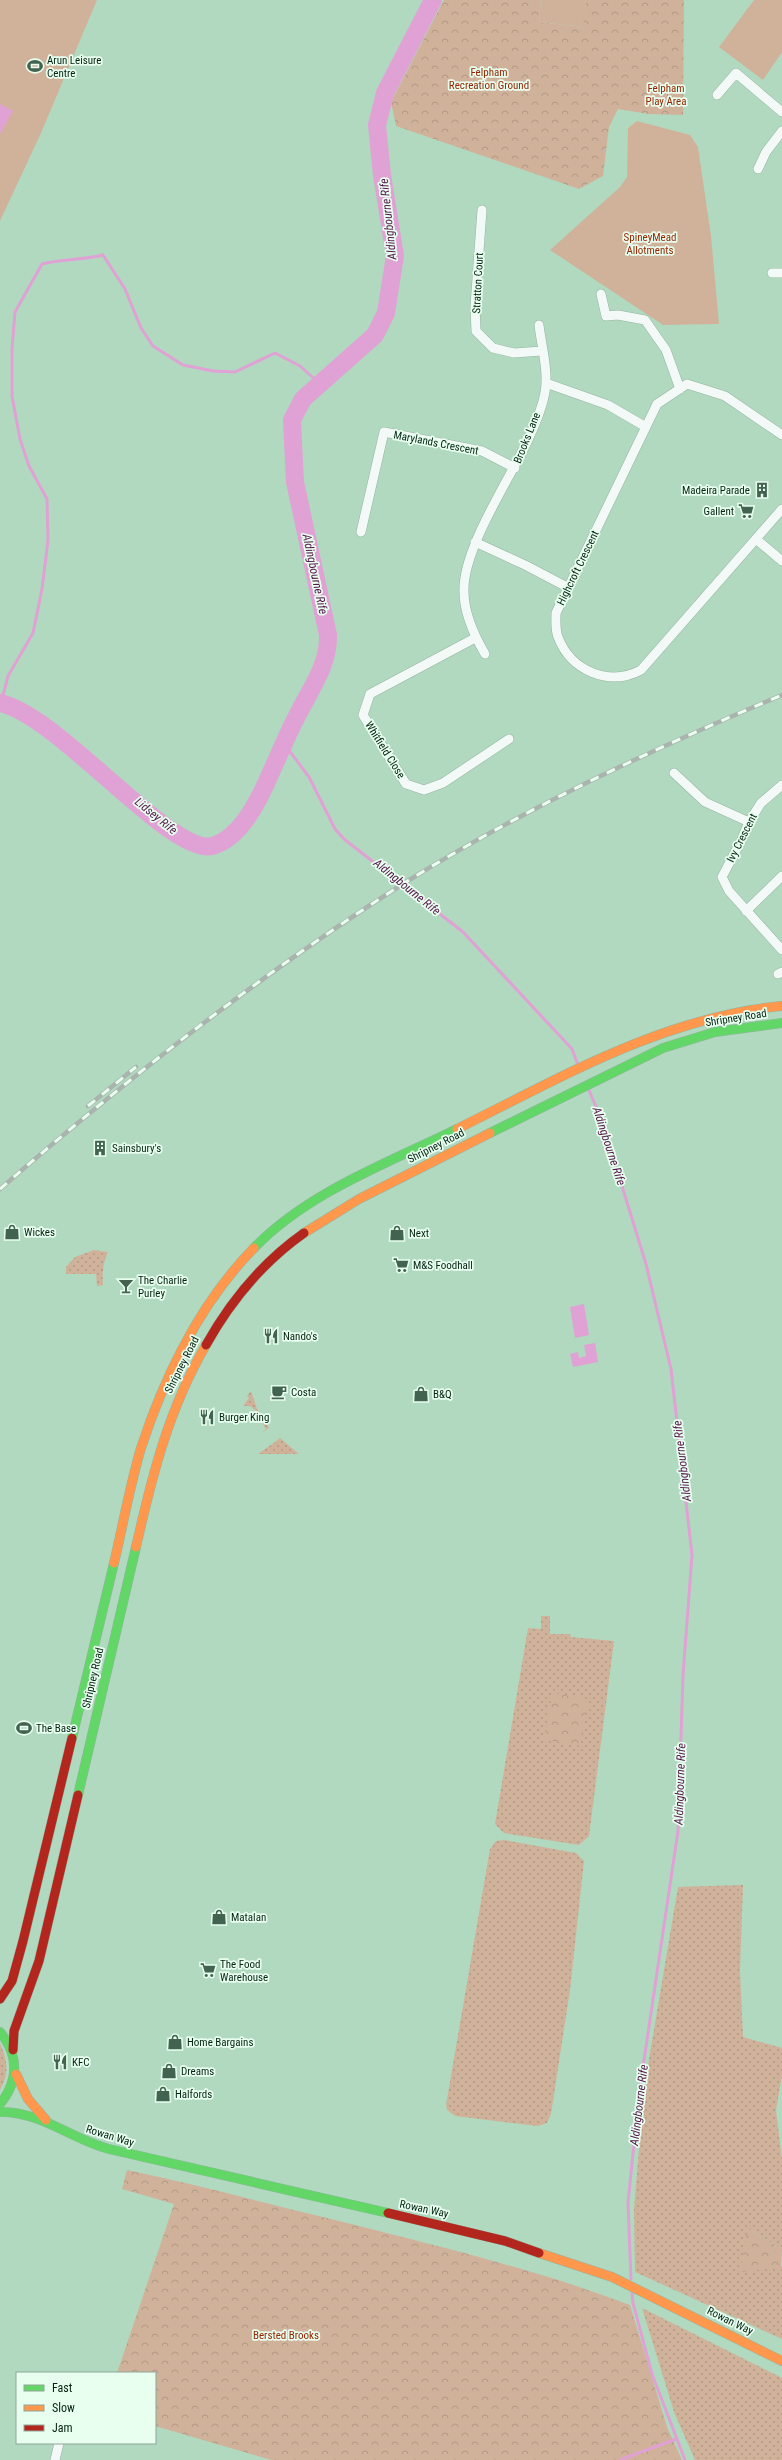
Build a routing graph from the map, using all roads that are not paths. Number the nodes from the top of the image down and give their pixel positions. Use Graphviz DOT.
graph roads {
  1 [pos="716,95"];
  2 [pos="782,112"];
  3 [pos="782,131"];
  4 [pos="758,168"];
  5 [pos="482,210"];
  6 [pos="772,273"];
  7 [pos="782,273"];
  8 [pos="601,294"];
  9 [pos="539,325"];
  10 [pos="542,351"];
  11 [pos="546,383"];
  12 [pos="680,389"];
  13 [pos="646,427"];
  14 [pos="782,435"];
  15 [pos="515,468"];
  16 [pos="782,509"];
  17 [pos="361,532"];
  18 [pos="757,540"];
  19 [pos="475,542"];
  20 [pos="782,561"];
  21 [pos="567,587"];
  22 [pos="475,638"];
  23 [pos="484,654"];
  24 [pos="509,739"];
  25 [pos="674,773"];
  26 [pos="782,785"];
  27 [pos="749,822"];
  28 [pos="782,876"];
  29 [pos="746,911"];
  30 [pos="782,950"];
  31 [pos="782,1006"];
  32 [pos="782,1024"];
  33 [pos="0,1999"];
  34 [pos="0,2032"];
  35 [pos="13,2050"];
  36 [pos="16,2074"];
  37 [pos="0,2104"];
  38 [pos="0,2112"];
  39 [pos="47,2122"];
  40 [pos="782,2361"];
  41 [pos="60,2444"];
  42 [pos="55,2460"];
  1 -- 2 [label="street"];
  3 -- 4 [label="street"];
  5 -- 10 [label="street, Stratton Court"];
  6 -- 7 [label="street"];
  8 -- 12 [label="street"];
  9 -- 10 [label="street, Brooks Lane"];
  10 -- 11 [label="street, Brooks Lane"];
  11 -- 13 [label="street"];
  11 -- 15 [label="street, Brooks Lane"];
  12 -- 13 [label="street, Highcroft Crescent"];
  12 -- 14 [label="street, Highcroft Crescent"];
  13 -- 21 [label="street, Highcroft Crescent"];
  15 -- 17 [label="street, Marylands Crescent"];
  15 -- 19 [label="street, Brooks Lane"];
  16 -- 18 [label="street, Highcroft Crescent"];
  18 -- 20 [label="street"];
  18 -- 21 [label="street, Highcroft Crescent"];
  19 -- 21 [label="street"];
  19 -- 22 [label="street, Brooks Lane"];
  22 -- 23 [label="street, Brooks Lane"];
  22 -- 24 [label="street, Whitfield Close"];
  25 -- 27 [label="street"];
  26 -- 27 [label="street, Ivy Crescent"];
  27 -- 29 [label="street, Ivy Crescent"];
  28 -- 29 [label="street"];
  29 -- 30 [label="street"];
  31 -- 33 [label="main road, Shripney Road"];
  32 -- 35 [label="main road, Shripney Road"];
  34 -- 35 [label="main road"];
  35 -- 36 [label="main road, Shripney Road"];
  36 -- 37 [label="main road"];
  36 -- 39 [label="main road, Rowan Way"];
  38 -- 39 [label="main road, Rowan Way"];
  39 -- 40 [label="main road, Rowan Way"];
  41 -- 42 [label="street"];
}
